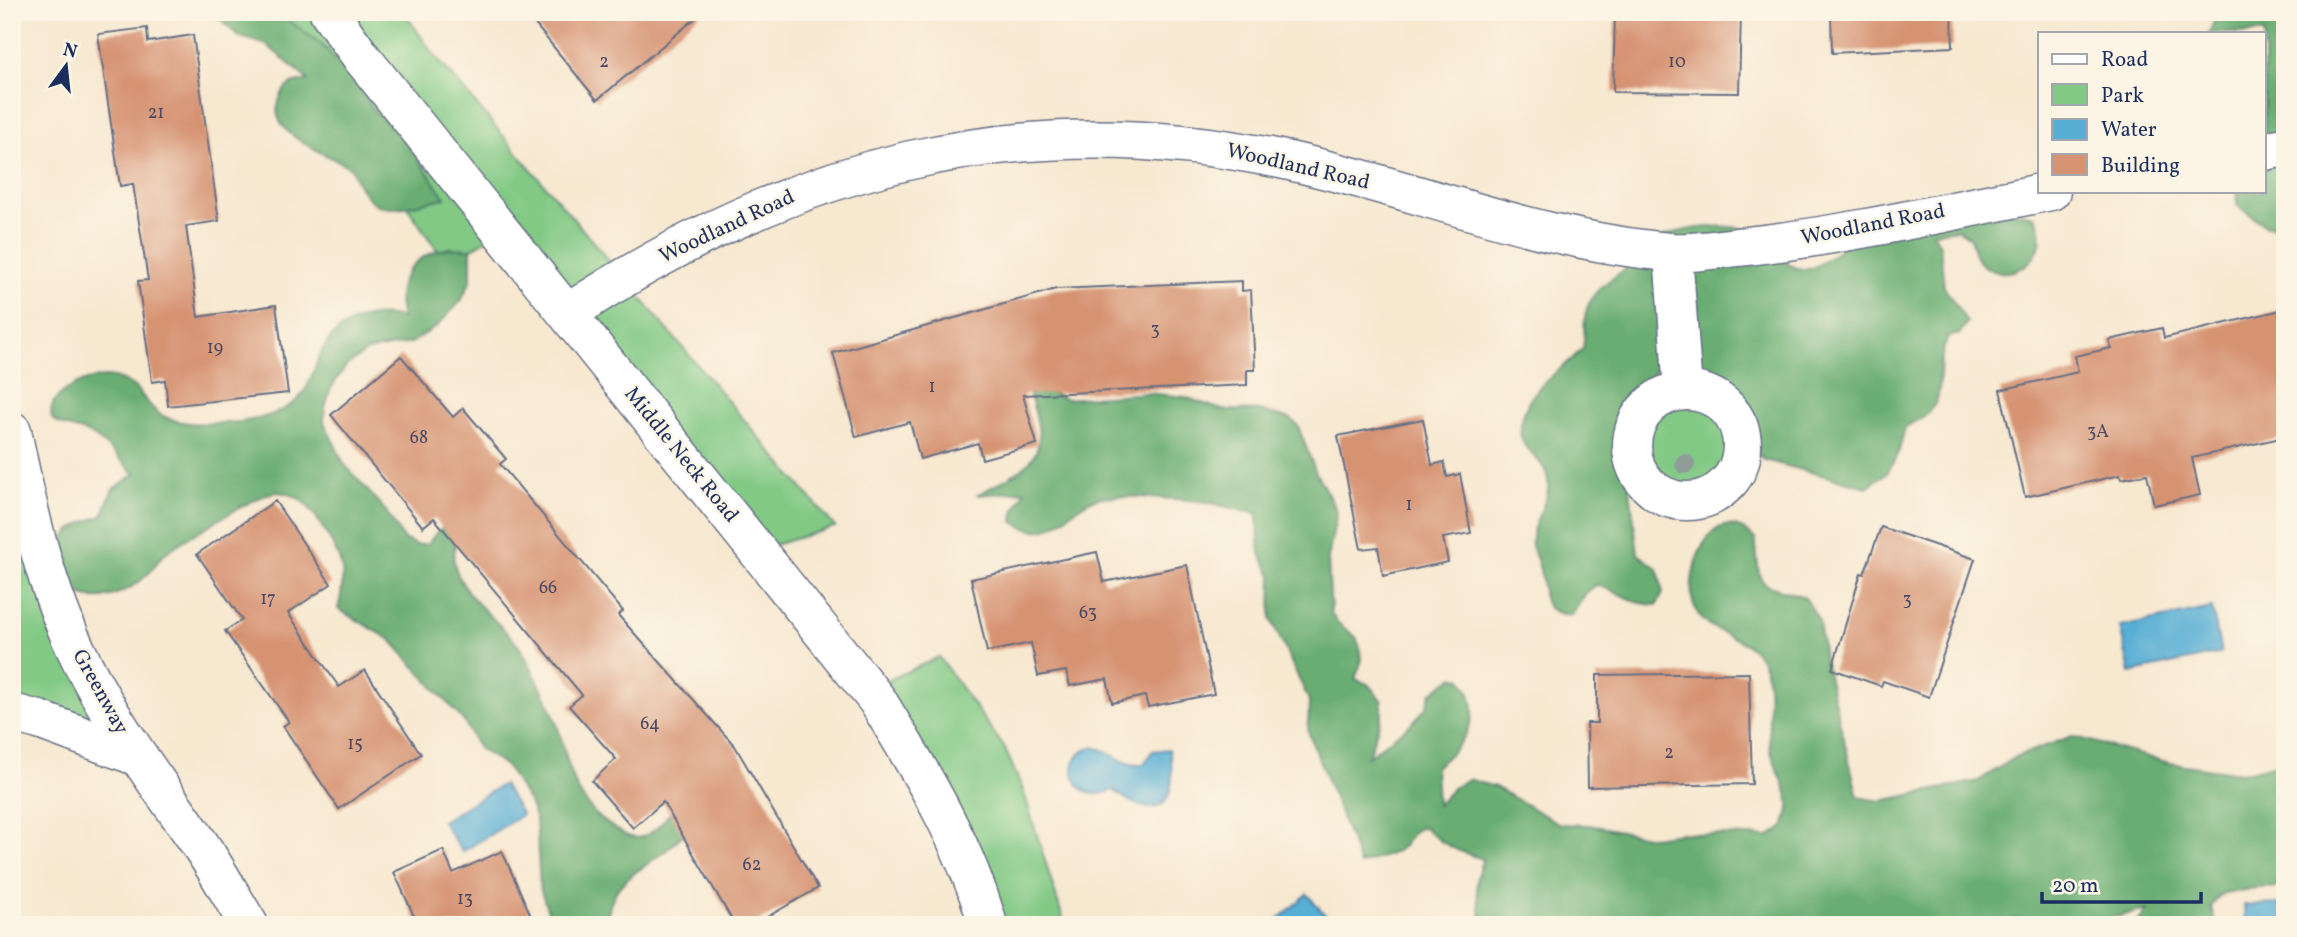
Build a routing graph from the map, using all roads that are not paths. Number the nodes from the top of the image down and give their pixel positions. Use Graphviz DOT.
graph roads {
  1 [pos="329,12"];
  2 [pos="2285,147"];
  3 [pos="2266,151"];
  4 [pos="2046,192"];
  5 [pos="1673,253"];
  6 [pos="568,313"];
  7 [pos="1683,391"];
  8 [pos="13,444"];
  9 [pos="12,713"];
  10 [pos="136,756"];
  11 [pos="249,925"];
  12 [pos="988,925"];
  1 -- 6 [label="street, Middle Neck Road"];
  2 -- 3 [label="street"];
  4 -- 5 [label="street, Woodland Road"];
  5 -- 6 [label="street, Woodland Road"];
  5 -- 7 [label="street"];
  6 -- 12 [label="street, Middle Neck Road"];
  8 -- 10 [label="street, Greenway"];
  9 -- 10 [label="street"];
  10 -- 11 [label="street, Greenway"];
}
